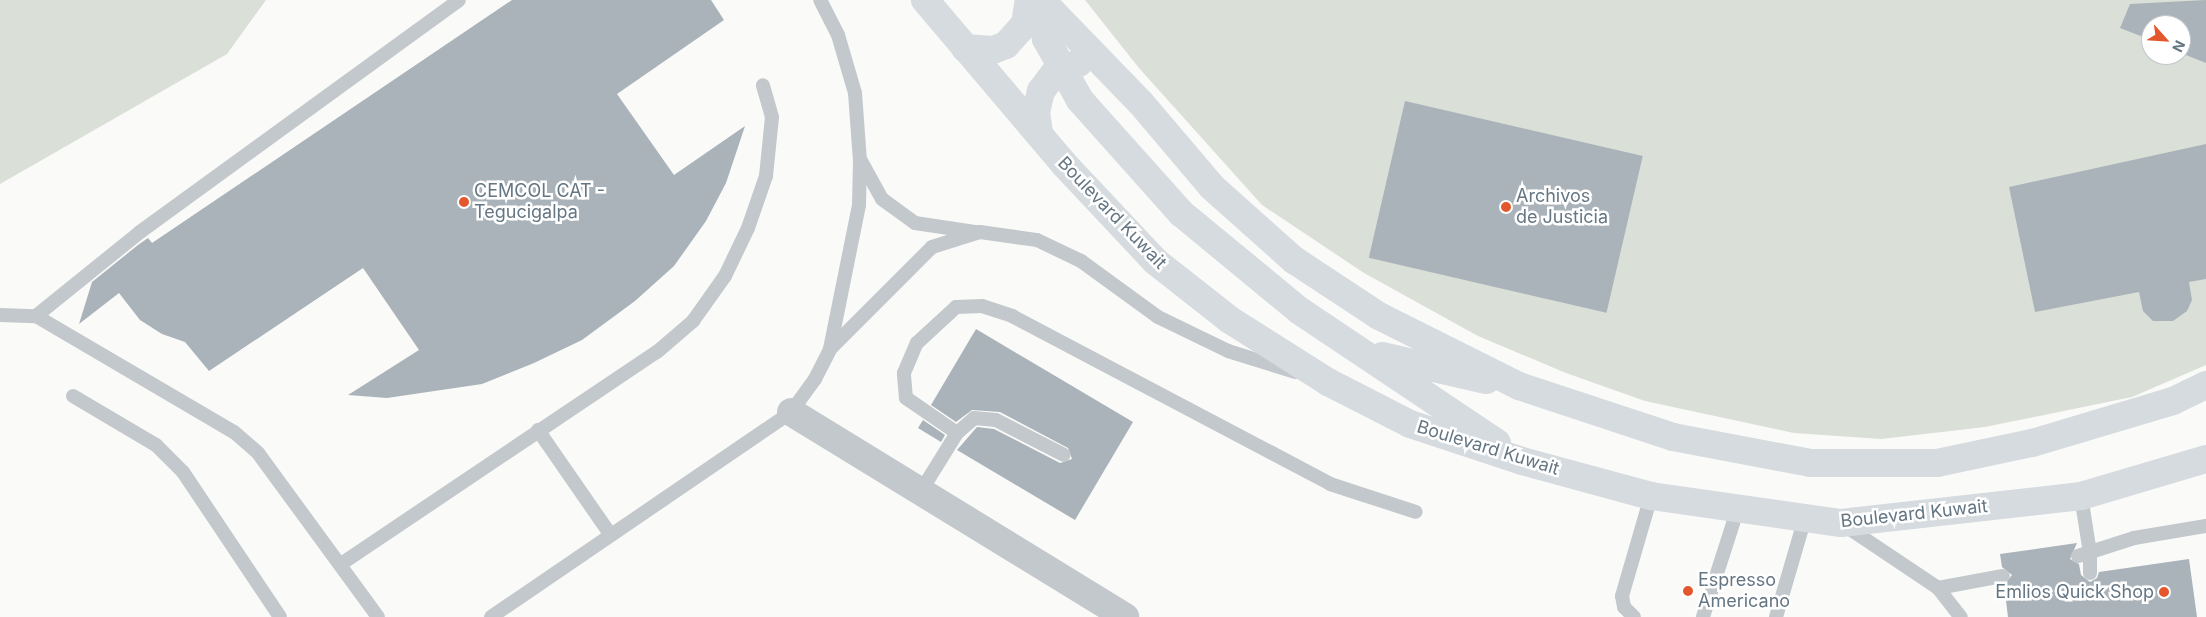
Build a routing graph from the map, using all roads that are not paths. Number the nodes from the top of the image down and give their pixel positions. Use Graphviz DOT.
graph roads {
  1 [pos="458,0"];
  2 [pos="820,0"];
  3 [pos="925,0"];
  4 [pos="1030,0"];
  5 [pos="1038,0"];
  6 [pos="1042,0"];
  7 [pos="965,48"];
  8 [pos="1105,64"];
  9 [pos="763,85"];
  10 [pos="1039,133"];
  11 [pos="860,160"];
  12 [pos="980,232"];
  13 [pos="0,315"];
  14 [pos="36,316"];
  15 [pos="830,349"];
  16 [pos="1362,350"];
  17 [pos="1328,382"];
  18 [pos="2206,385"];
  19 [pos="1519,386"];
  20 [pos="73,396"];
  21 [pos="791,412"];
  22 [pos="538,430"];
  23 [pos="957,433"];
  24 [pos="1064,455"];
  25 [pos="2206,459"];
  26 [pos="1522,461"];
  27 [pos="920,491"];
  28 [pos="1651,496"];
  29 [pos="2081,496"];
  30 [pos="1738,508"];
  31 [pos="1416,512"];
  32 [pos="1805,518"];
  33 [pos="1842,523"];
  34 [pos="2206,526"];
  35 [pos="610,534"];
  36 [pos="2084,554"];
  37 [pos="341,564"];
  38 [pos="2090,573"];
  39 [pos="2003,576"];
  40 [pos="1938,588"];
  41 [pos="280,617"];
  42 [pos="378,617"];
  43 [pos="491,617"];
  44 [pos="1125,617"];
  45 [pos="1634,617"];
  46 [pos="1703,617"];
  47 [pos="1776,617"];
  48 [pos="1961,617"];
  1 -- 14 [label="lane"];
  2 -- 11 [label="lane"];
  3 -- 7 [label="main road, Boulevard Kuwait"];
  4 -- 7 [label="main road"];
  5 -- 16 [label="main road"];
  6 -- 8 [label="main road"];
  7 -- 10 [label="main road, Boulevard Kuwait"];
  8 -- 10 [label="main road"];
  8 -- 19 [label="main road"];
  9 -- 22 [label="lane"];
  10 -- 17 [label="main road, Boulevard Kuwait"];
  11 -- 12 [label="lane"];
  11 -- 15 [label="lane"];
  12 -- 15 [label="lane"];
  12 -- 17 [label="lane"];
  13 -- 14 [label="lane"];
  14 -- 37 [label="lane"];
  15 -- 21 [label="lane"];
  16 -- 19 [label="main road"];
  16 -- 26 [label="main road"];
  17 -- 26 [label="main road, Boulevard Kuwait"];
  18 -- 19 [label="main road"];
  20 -- 41 [label="lane"];
  21 -- 27 [label="street"];
  21 -- 35 [label="lane"];
  22 -- 35 [label="lane"];
  22 -- 37 [label="lane"];
  23 -- 24 [label="lane"];
  23 -- 27 [label="lane"];
  23 -- 31 [label="lane"];
  25 -- 29 [label="main road, Boulevard Kuwait"];
  26 -- 28 [label="main road, Boulevard Kuwait"];
  27 -- 44 [label="street"];
  28 -- 30 [label="main road, Boulevard Kuwait"];
  28 -- 45 [label="lane"];
  29 -- 33 [label="main road, Boulevard Kuwait"];
  29 -- 36 [label="lane"];
  30 -- 32 [label="main road, Boulevard Kuwait"];
  30 -- 46 [label="lane"];
  32 -- 33 [label="main road, Boulevard Kuwait"];
  32 -- 47 [label="lane"];
  33 -- 40 [label="lane"];
  34 -- 36 [label="lane"];
  35 -- 43 [label="lane"];
  36 -- 38 [label="lane"];
  37 -- 42 [label="lane"];
  39 -- 40 [label="lane"];
  40 -- 48 [label="lane"];
}
